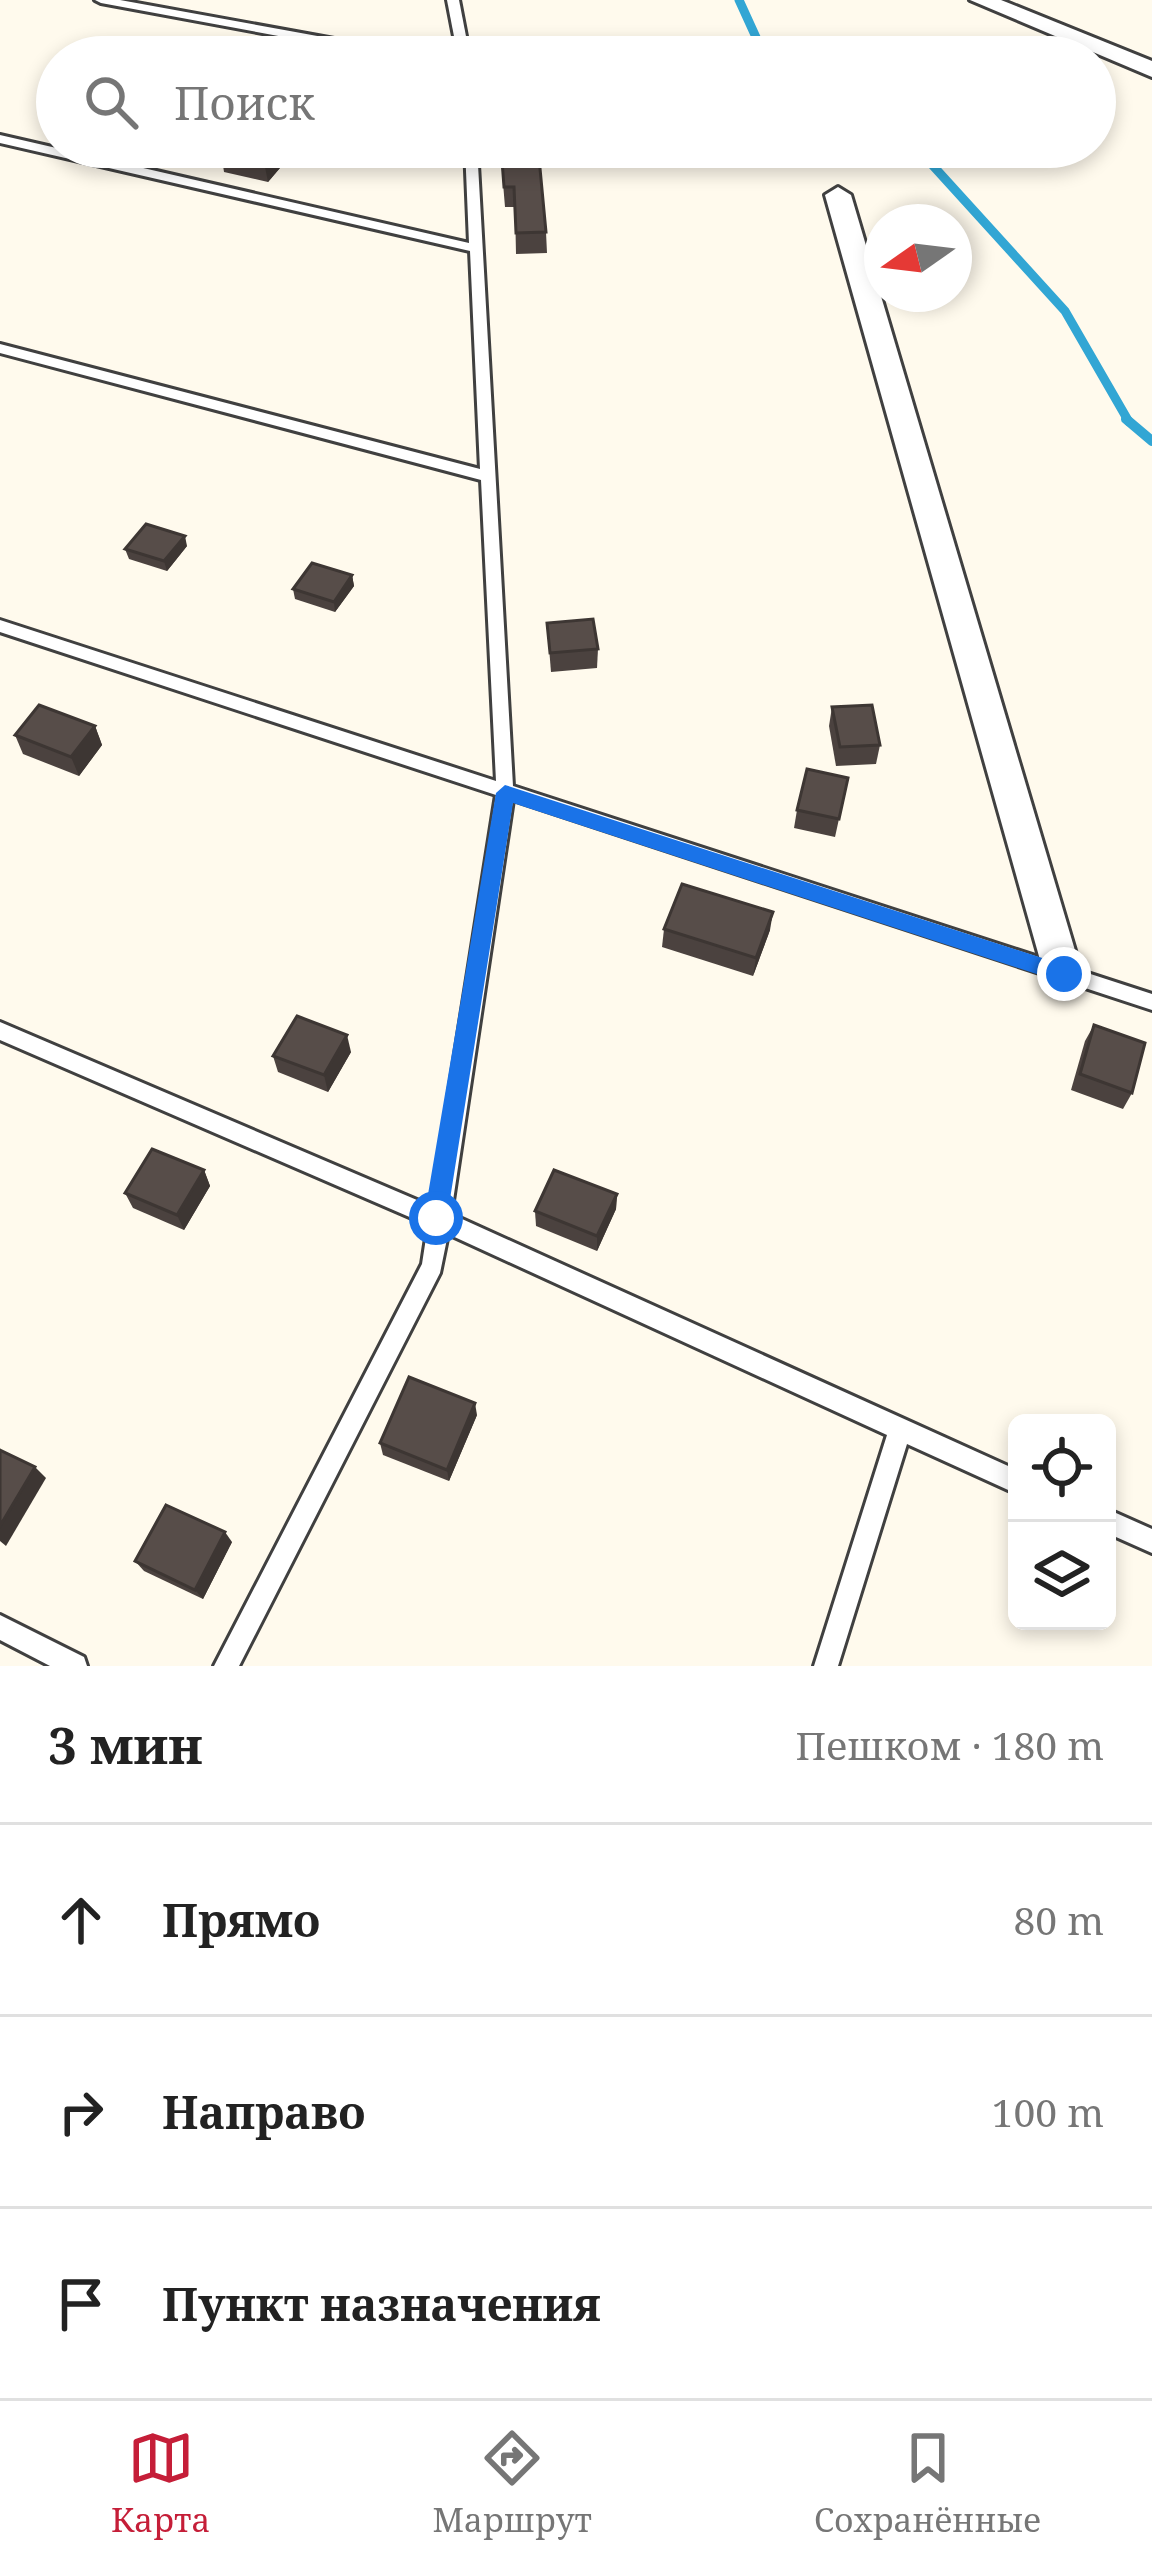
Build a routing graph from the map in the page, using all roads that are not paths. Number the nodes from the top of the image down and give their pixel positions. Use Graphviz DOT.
graph roads {
  1 [pos="101,0"];
  2 [pos="453,0"];
  3 [pos="981,0"];
  4 [pos="297,36"];
  5 [pos="460,36"];
  6 [pos="1069,36"];
  7 [pos="1116,55"];
  8 [pos="1152,70"];
  9 [pos="0,140"];
  10 [pos="36,148"];
  11 [pos="124,168"];
  12 [pos="472,168"];
  13 [pos="838,195"];
  14 [pos="478,248"];
  15 [pos="0,348"];
  16 [pos="490,477"];
  17 [pos="0,626"];
  18 [pos="505,793"];
  19 [pos="1064,974"];
  20 [pos="1152,1002"];
  21 [pos="0,1031"];
  22 [pos="436,1218"];
  23 [pos="900,1431"];
  24 [pos="1008,1478"];
  25 [pos="1109,1522"];
  26 [pos="1152,1541"];
  27 [pos="0,1627"];
  28 [pos="75,1666"];
  29 [pos="226,1666"];
  30 [pos="826,1666"];
  1 -- 4 [label="lane"];
  2 -- 5 [label="lane"];
  3 -- 6 [label="street"];
  7 -- 8 [label="street"];
  9 -- 10 [label="lane"];
  11 -- 14 [label="lane"];
  12 -- 14 [label="lane"];
  13 -- 19 [label="street"];
  14 -- 16 [label="lane"];
  15 -- 16 [label="lane"];
  16 -- 18 [label="lane"];
  17 -- 18 [label="lane"];
  18 -- 19 [label="lane"];
  18 -- 22 [label="lane"];
  19 -- 20 [label="lane"];
  21 -- 22 [label="lane"];
  22 -- 23 [label="lane"];
  22 -- 29 [label="lane"];
  23 -- 24 [label="lane"];
  23 -- 30 [label="lane"];
  25 -- 26 [label="lane"];
  27 -- 28 [label="lane"];
}
